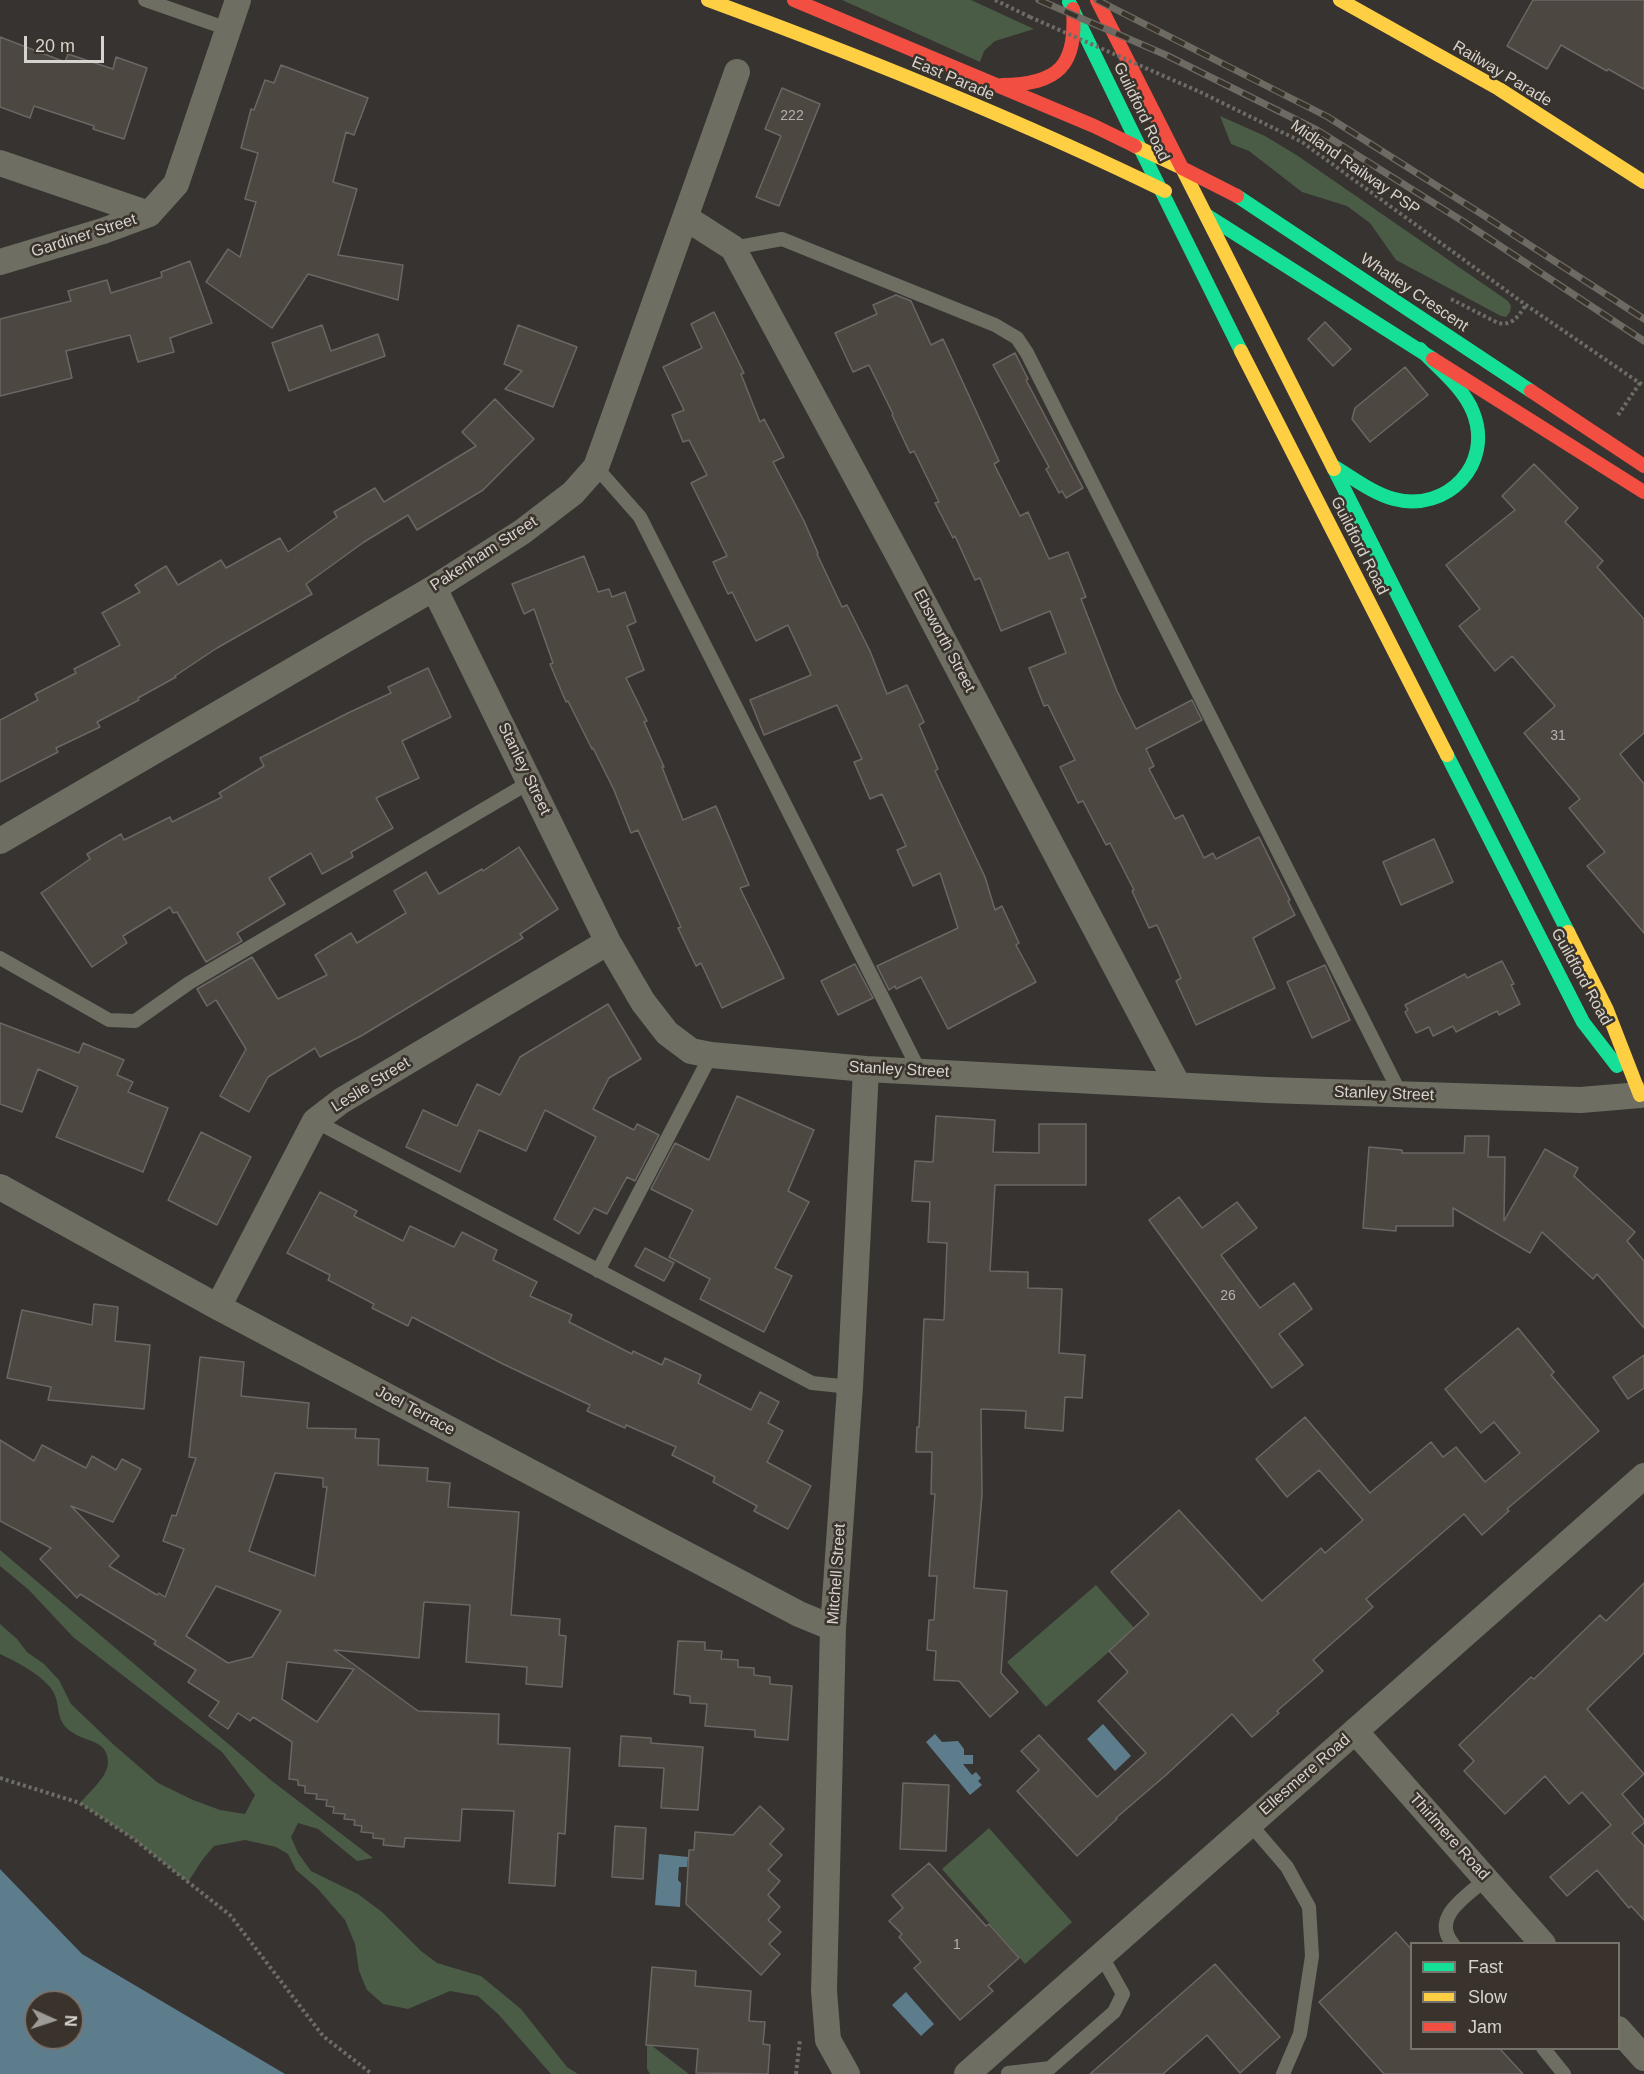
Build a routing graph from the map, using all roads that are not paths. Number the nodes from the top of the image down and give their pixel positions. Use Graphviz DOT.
graph roads {
  1 [pos="145,0"];
  2 [pos="238,0"];
  3 [pos="708,0"];
  4 [pos="794,0"];
  5 [pos="1097,0"];
  6 [pos="1340,0"];
  7 [pos="1070,4"];
  8 [pos="228,29"];
  9 [pos="737,72"];
  10 [pos="997,85"];
  11 [pos="1140,148"];
  12 [pos="1161,157"];
  13 [pos="0,163"];
  14 [pos="1182,168"];
  15 [pos="1644,182"];
  16 [pos="1160,189"];
  17 [pos="149,214"];
  18 [pos="1206,215"];
  19 [pos="686,218"];
  20 [pos="733,248"];
  21 [pos="0,262"];
  22 [pos="1420,349"];
  23 [pos="1333,466"];
  24 [pos="1644,466"];
  25 [pos="596,467"];
  26 [pos="1644,492"];
  27 [pos="434,588"];
  28 [pos="530,782"];
  29 [pos="0,841"];
  30 [pos="608,942"];
  31 [pos="0,958"];
  32 [pos="711,1055"];
  33 [pos="866,1069"];
  34 [pos="920,1072"];
  35 [pos="1178,1085"];
  36 [pos="1401,1095"];
  37 [pos="1642,1098"];
  38 [pos="315,1121"];
  39 [pos="0,1187"];
  40 [pos="598,1271"];
  41 [pos="218,1307"];
  42 [pos="850,1387"];
  43 [pos="1644,1476"];
  44 [pos="833,1628"];
  45 [pos="1355,1731"];
  46 [pos="1250,1824"];
  47 [pos="1486,1879"];
  48 [pos="1451,1942"];
  49 [pos="1541,1942"];
  50 [pos="1101,1955"];
  51 [pos="1620,2031"];
  52 [pos="1544,2050"];
  53 [pos="989,2055"];
  54 [pos="1644,2058"];
  55 [pos="847,2074"];
  56 [pos="967,2074"];
  57 [pos="1008,2074"];
  58 [pos="1283,2074"];
  59 [pos="1564,2074"];
  1 -- 8 [label="lane"];
  2 -- 8 [label="street, Gardiner Street"];
  3 -- 16 [label="main road, East Parade"];
  4 -- 10 [label="main road, East Parade"];
  5 -- 14 [label="main road, Guildford Road"];
  6 -- 15 [label="main road, Railway Parade"];
  7 -- 10 [label="main road"];
  7 -- 11 [label="main road, Guildford Road"];
  8 -- 17 [label="street, Gardiner Street"];
  9 -- 19 [label="street, Pakenham Street"];
  10 -- 11 [label="main road, East Parade"];
  11 -- 12 [label="main road, East Parade"];
  11 -- 16 [label="main road, Guildford Road"];
  12 -- 14 [label="main road, Whatley Crescent"];
  13 -- 17 [label="street"];
  14 -- 18 [label="main road, Guildford Road"];
  14 -- 24 [label="main road, Whatley Crescent"];
  16 -- 18 [label="main road, East Parade"];
  16 -- 37 [label="main road, Guildford Road"];
  17 -- 21 [label="street, Gardiner Street"];
  18 -- 22 [label="main road"];
  18 -- 23 [label="main road, Guildford Road"];
  19 -- 20 [label="street, Ebsworth Street"];
  19 -- 25 [label="street, Pakenham Street"];
  20 -- 35 [label="street, Ebsworth Street"];
  20 -- 36 [label="lane"];
  22 -- 23 [label="main road"];
  22 -- 26 [label="main road"];
  23 -- 37 [label="main road, Guildford Road"];
  25 -- 27 [label="street, Pakenham Street"];
  25 -- 34 [label="lane"];
  27 -- 28 [label="street, Stanley Street"];
  27 -- 29 [label="street, Pakenham Street"];
  28 -- 30 [label="street, Stanley Street"];
  28 -- 31 [label="lane"];
  30 -- 32 [label="street, Stanley Street"];
  30 -- 38 [label="street, Leslie Street"];
  32 -- 33 [label="street, Stanley Street"];
  32 -- 40 [label="lane"];
  33 -- 34 [label="street, Stanley Street"];
  33 -- 42 [label="street, Mitchell Street"];
  34 -- 35 [label="street, Stanley Street"];
  35 -- 36 [label="street, Stanley Street"];
  36 -- 37 [label="street, Stanley Street"];
  38 -- 40 [label="lane"];
  38 -- 41 [label="street, Leslie Street"];
  39 -- 41 [label="street, Joel Terrace"];
  40 -- 42 [label="lane"];
  41 -- 44 [label="street, Joel Terrace"];
  42 -- 44 [label="street, Mitchell Street"];
  43 -- 45 [label="street, Ellesmere Road"];
  44 -- 55 [label="street, Mitchell Street"];
  45 -- 46 [label="street, Ellesmere Road"];
  45 -- 47 [label="street, Thirlmere Road"];
  46 -- 50 [label="street, Ellesmere Road"];
  46 -- 58 [label="lane"];
  47 -- 48 [label="lane"];
  47 -- 49 [label="street, Thirlmere Road"];
  50 -- 53 [label="street, Ellesmere Road"];
  50 -- 57 [label="lane"];
  51 -- 54 [label="street"];
  52 -- 59 [label="lane"];
  53 -- 56 [label="street, Ellesmere Road"];
  53 -- 57 [label="lane"];
}
